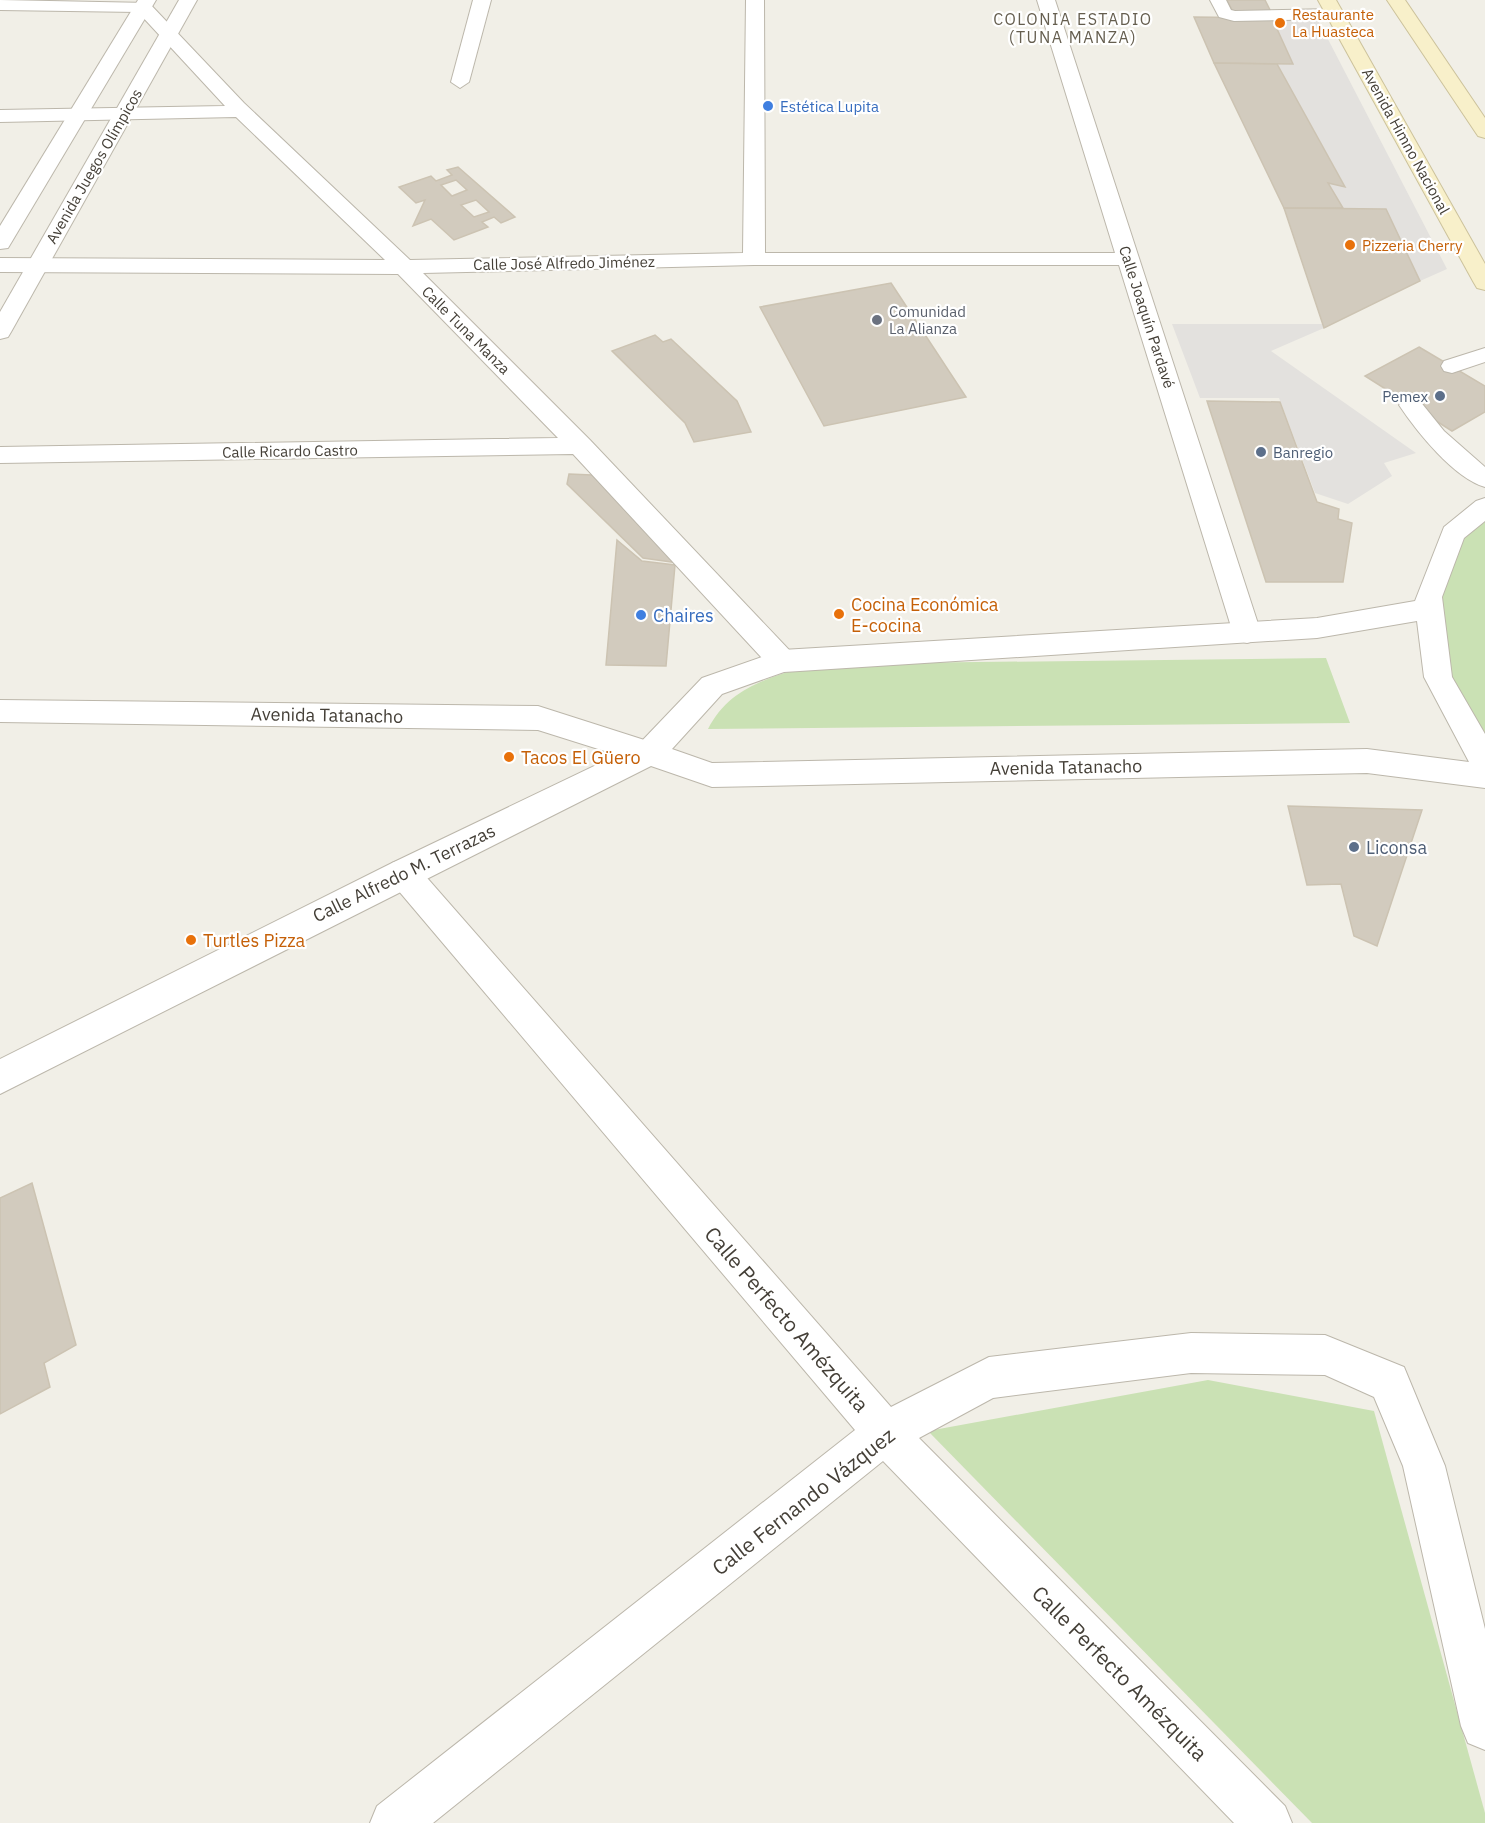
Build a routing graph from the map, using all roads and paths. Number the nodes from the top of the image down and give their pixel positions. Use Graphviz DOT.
graph roads {
  1 [pos="188,0"];
  2 [pos="482,0"];
  3 [pos="755,0"];
  4 [pos="1046,0"];
  5 [pos="1218,0"];
  6 [pos="1396,0"];
  7 [pos="145,3"];
  8 [pos="0,5"];
  9 [pos="1331,7"];
  10 [pos="168,36"];
  11 [pos="460,81"];
  12 [pos="238,111"];
  13 [pos="125,112"];
  14 [pos="78,115"];
  15 [pos="0,116"];
  16 [pos="1485,132"];
  17 [pos="0,243"];
  18 [pos="754,259"];
  19 [pos="1129,259"];
  20 [pos="0,265"];
  21 [pos="38,265"];
  22 [pos="404,267"];
  23 [pos="1485,283"];
  24 [pos="0,332"];
  25 [pos="1485,355"];
  26 [pos="1452,366"];
  27 [pos="1411,405"];
  28 [pos="581,446"];
  29 [pos="0,455"];
  30 [pos="1485,479"];
  31 [pos="1485,507"];
  32 [pos="1430,609"];
  33 [pos="1247,633"];
  34 [pos="782,662"];
  35 [pos="0,711"];
  36 [pos="649,753"];
  37 [pos="1485,762"];
  38 [pos="1485,776"];
  39 [pos="403,873"];
  40 [pos="0,1077"];
  41 [pos="885,1433"];
  42 [pos="1485,1726"];
  43 [pos="394,1823"];
  44 [pos="1268,1823"];
  1 -- 10 [label="street, Avenida Juegos Olímpicos"];
  2 -- 11 [label="street"];
  3 -- 18 [label="street"];
  4 -- 19 [label="street, Calle Joaquín Pardavé"];
  5 -- 9 [label="lane"];
  6 -- 16 [label="main road"];
  7 -- 8 [label="street"];
  7 -- 10 [label="street, Calle Tuna Manza"];
  7 -- 14 [label="street"];
  9 -- 23 [label="main road, Avenida Himno Nacional"];
  10 -- 12 [label="street, Calle Tuna Manza"];
  10 -- 13 [label="street, Avenida Juegos Olímpicos"];
  12 -- 13 [label="street"];
  12 -- 22 [label="street, Calle Tuna Manza"];
  13 -- 14 [label="street"];
  13 -- 21 [label="street, Avenida Juegos Olímpicos"];
  14 -- 15 [label="street"];
  14 -- 17 [label="street"];
  18 -- 19 [label="street, Calle José Alfredo Jiménez"];
  18 -- 22 [label="street, Calle José Alfredo Jiménez"];
  19 -- 33 [label="street, Calle Joaquín Pardavé"];
  20 -- 21 [label="street, Calle José Alfredo Jiménez"];
  21 -- 22 [label="street, Calle José Alfredo Jiménez"];
  21 -- 24 [label="street, Avenida Juegos Olímpicos"];
  22 -- 28 [label="street, Calle Tuna Manza"];
  25 -- 26 [label="lane"];
  27 -- 30 [label="lane"];
  28 -- 29 [label="street, Calle Ricardo Castro"];
  28 -- 34 [label="street, Calle Tuna Manza"];
  31 -- 32 [label="street"];
  32 -- 33 [label="street"];
  32 -- 37 [label="street"];
  33 -- 34 [label="street"];
  34 -- 36 [label="street"];
  35 -- 36 [label="street, Avenida Tatanacho"];
  36 -- 38 [label="street, Avenida Tatanacho"];
  36 -- 39 [label="street, Calle Alfredo M. Terrazas"];
  39 -- 40 [label="street, Calle Alfredo M. Terrazas"];
  39 -- 41 [label="street, Calle Perfecto Amézquita"];
  41 -- 42 [label="street, Calle Fernando Vázquez"];
  41 -- 43 [label="street, Calle Fernando Vázquez"];
  41 -- 44 [label="street, Calle Perfecto Amézquita"];
}
